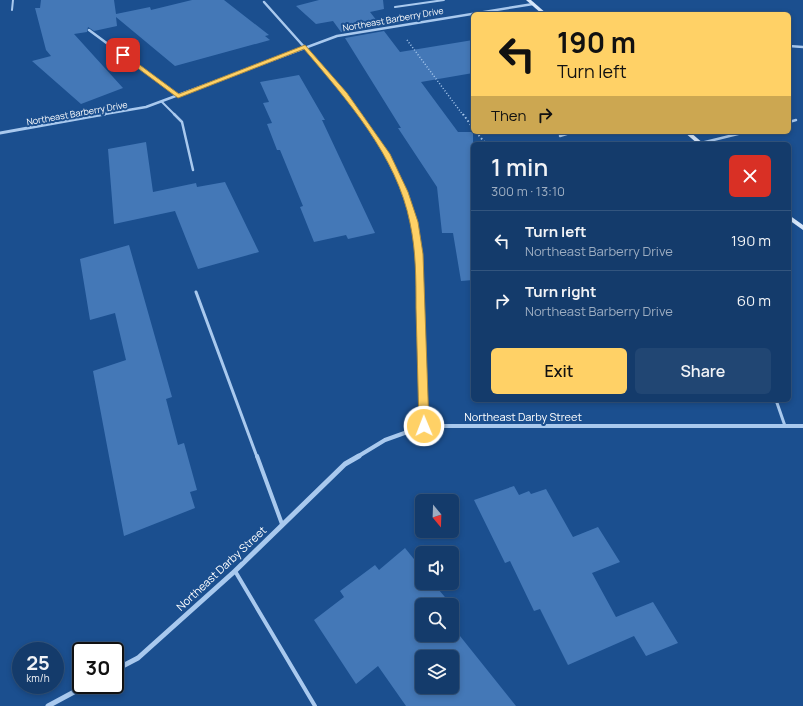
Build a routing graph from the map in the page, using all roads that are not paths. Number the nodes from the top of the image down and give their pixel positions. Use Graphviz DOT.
graph roads {
  1 [pos="13,0"];
  2 [pos="444,0"];
  3 [pos="528,0"];
  4 [pos="264,2"];
  5 [pos="533,4"];
  6 [pos="395,7"];
  7 [pos="12,10"];
  8 [pos="481,12"];
  9 [pos="543,12"];
  10 [pos="471,14"];
  11 [pos="89,30"];
  12 [pos="791,46"];
  13 [pos="305,47"];
  14 [pos="803,47"];
  15 [pos="178,96"];
  16 [pos="162,102"];
  17 [pos="796,120"];
  18 [pos="791,121"];
  19 [pos="0,133"];
  20 [pos="566,134"];
  21 [pos="689,134"];
  22 [pos="738,134"];
  23 [pos="560,136"];
  24 [pos="699,142"];
  25 [pos="708,142"];
  26 [pos="192,170"];
  27 [pos="791,219"];
  28 [pos="803,228"];
  29 [pos="196,292"];
  30 [pos="777,402"];
  31 [pos="424,426"];
  32 [pos="803,426"];
  33 [pos="786,427"];
  34 [pos="282,524"];
  35 [pos="235,571"];
  36 [pos="124,665"];
  37 [pos="72,693"];
  38 [pos="48,706"];
  39 [pos="315,706"];
  1 -- 7 [label="lane"];
  2 -- 6 [label="lane"];
  3 -- 5 [label="street"];
  4 -- 13 [label="street"];
  5 -- 8 [label="street, Northeast Barberry Drive"];
  5 -- 9 [label="street"];
  10 -- 13 [label="street, Northeast Barberry Drive"];
  11 -- 15 [label="street"];
  12 -- 14 [label="street"];
  13 -- 15 [label="street, Northeast Barberry Drive"];
  13 -- 31 [label="street"];
  15 -- 16 [label="street, Northeast Barberry Drive"];
  16 -- 19 [label="street, Northeast Barberry Drive"];
  16 -- 26 [label="lane"];
  17 -- 18 [label="lane"];
  20 -- 23 [label="lane"];
  21 -- 24 [label="street"];
  22 -- 25 [label="lane"];
  27 -- 28 [label="street"];
  29 -- 34 [label="lane"];
  30 -- 33 [label="lane"];
  31 -- 33 [label="street, Northeast Darby Street"];
  31 -- 34 [label="street, Northeast Darby Street"];
  32 -- 33 [label="street, Northeast Darby Street"];
  34 -- 35 [label="street, Northeast Darby Street"];
  35 -- 36 [label="street, Northeast Darby Street"];
  35 -- 39 [label="lane"];
  37 -- 38 [label="street"];
}
